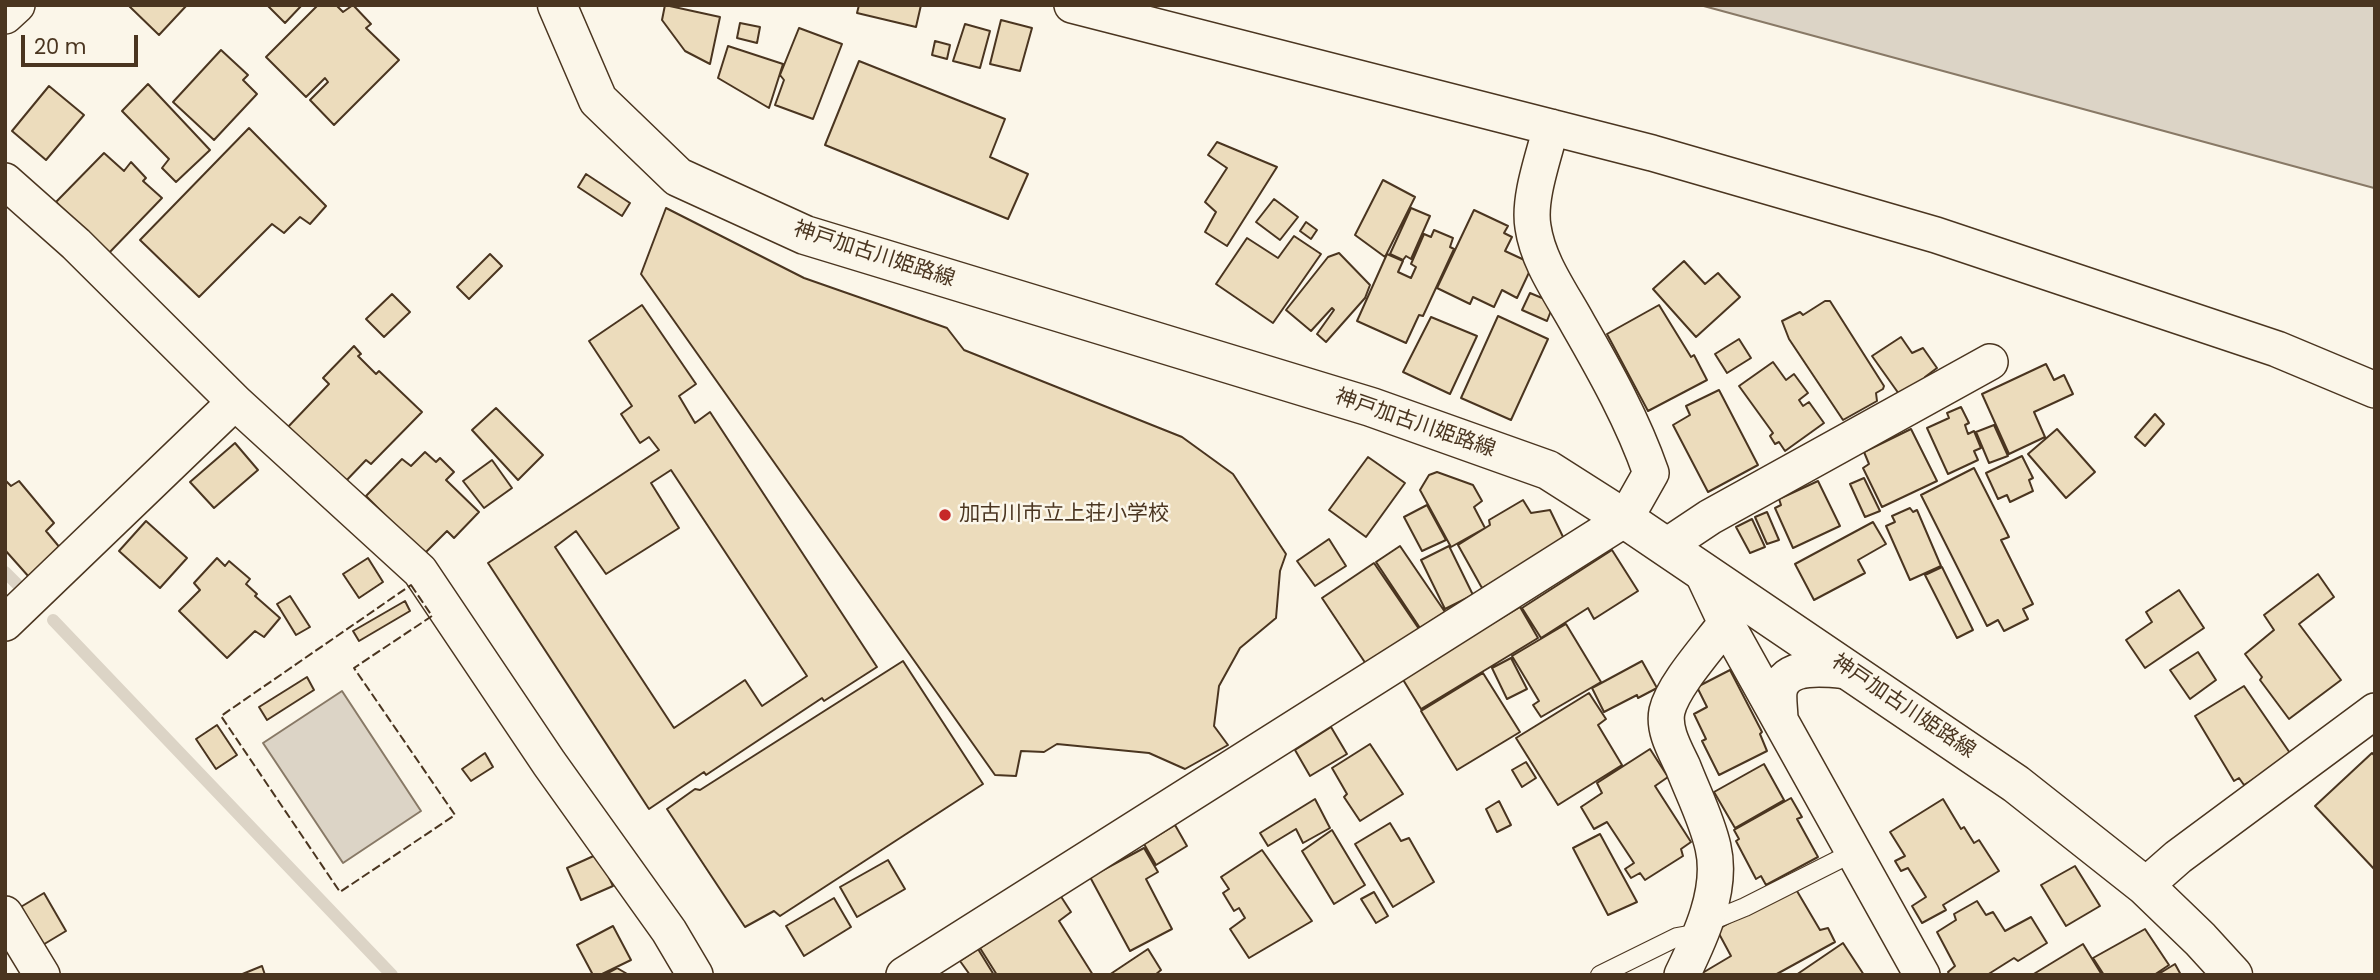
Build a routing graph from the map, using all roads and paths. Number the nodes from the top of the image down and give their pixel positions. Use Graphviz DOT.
graph roads {
  1 [pos="17,5"];
  2 [pos="557,5"];
  3 [pos="1072,5"];
  4 [pos="5,16"];
  5 [pos="1551,127"];
  6 [pos="5,181"];
  7 [pos="1990,362"];
  8 [pos="2375,390"];
  9 [pos="235,402"];
  10 [pos="1625,519"];
  11 [pos="1665,547"];
  12 [pos="1702,572"];
  13 [pos="5,622"];
  14 [pos="1726,623"];
  15 [pos="1848,671"];
  16 [pos="2375,711"];
  17 [pos="1780,720"];
  18 [pos="1854,852"];
  19 [pos="2145,886"];
  20 [pos="5,914"];
  21 [pos="1701,929"];
  22 [pos="42,975"];
  23 [pos="695,975"];
  24 [pos="905,975"];
  25 [pos="1600,975"];
  26 [pos="1682,975"];
  27 [pos="1922,975"];
  28 [pos="2233,975"];
  1 -- 4 [label="street"];
  2 -- 10 [label="main road, 神戸加古川姫路線"];
  3 -- 5 [label="street"];
  5 -- 8 [label="street"];
  5 -- 10 [label="street"];
  6 -- 9 [label="street"];
  7 -- 11 [label="street"];
  9 -- 13 [label="street"];
  9 -- 23 [label="street"];
  10 -- 11 [label="main road, 神戸加古川姫路線"];
  10 -- 24 [label="street"];
  11 -- 12 [label="main road, 神戸加古川姫路線"];
  12 -- 14 [label="street"];
  12 -- 15 [label="main road, 神戸加古川姫路線"];
  14 -- 17 [label="street"];
  14 -- 21 [label="street"];
  15 -- 17 [label="street"];
  15 -- 19 [label="main road, 神戸加古川姫路線"];
  16 -- 19 [label="street"];
  17 -- 18 [label="street"];
  18 -- 21 [label="lane"];
  18 -- 27 [label="street"];
  19 -- 28 [label="main road, 神戸加古川姫路線"];
  20 -- 22 [label="street"];
  21 -- 25 [label="lane"];
  21 -- 26 [label="street"];
}
